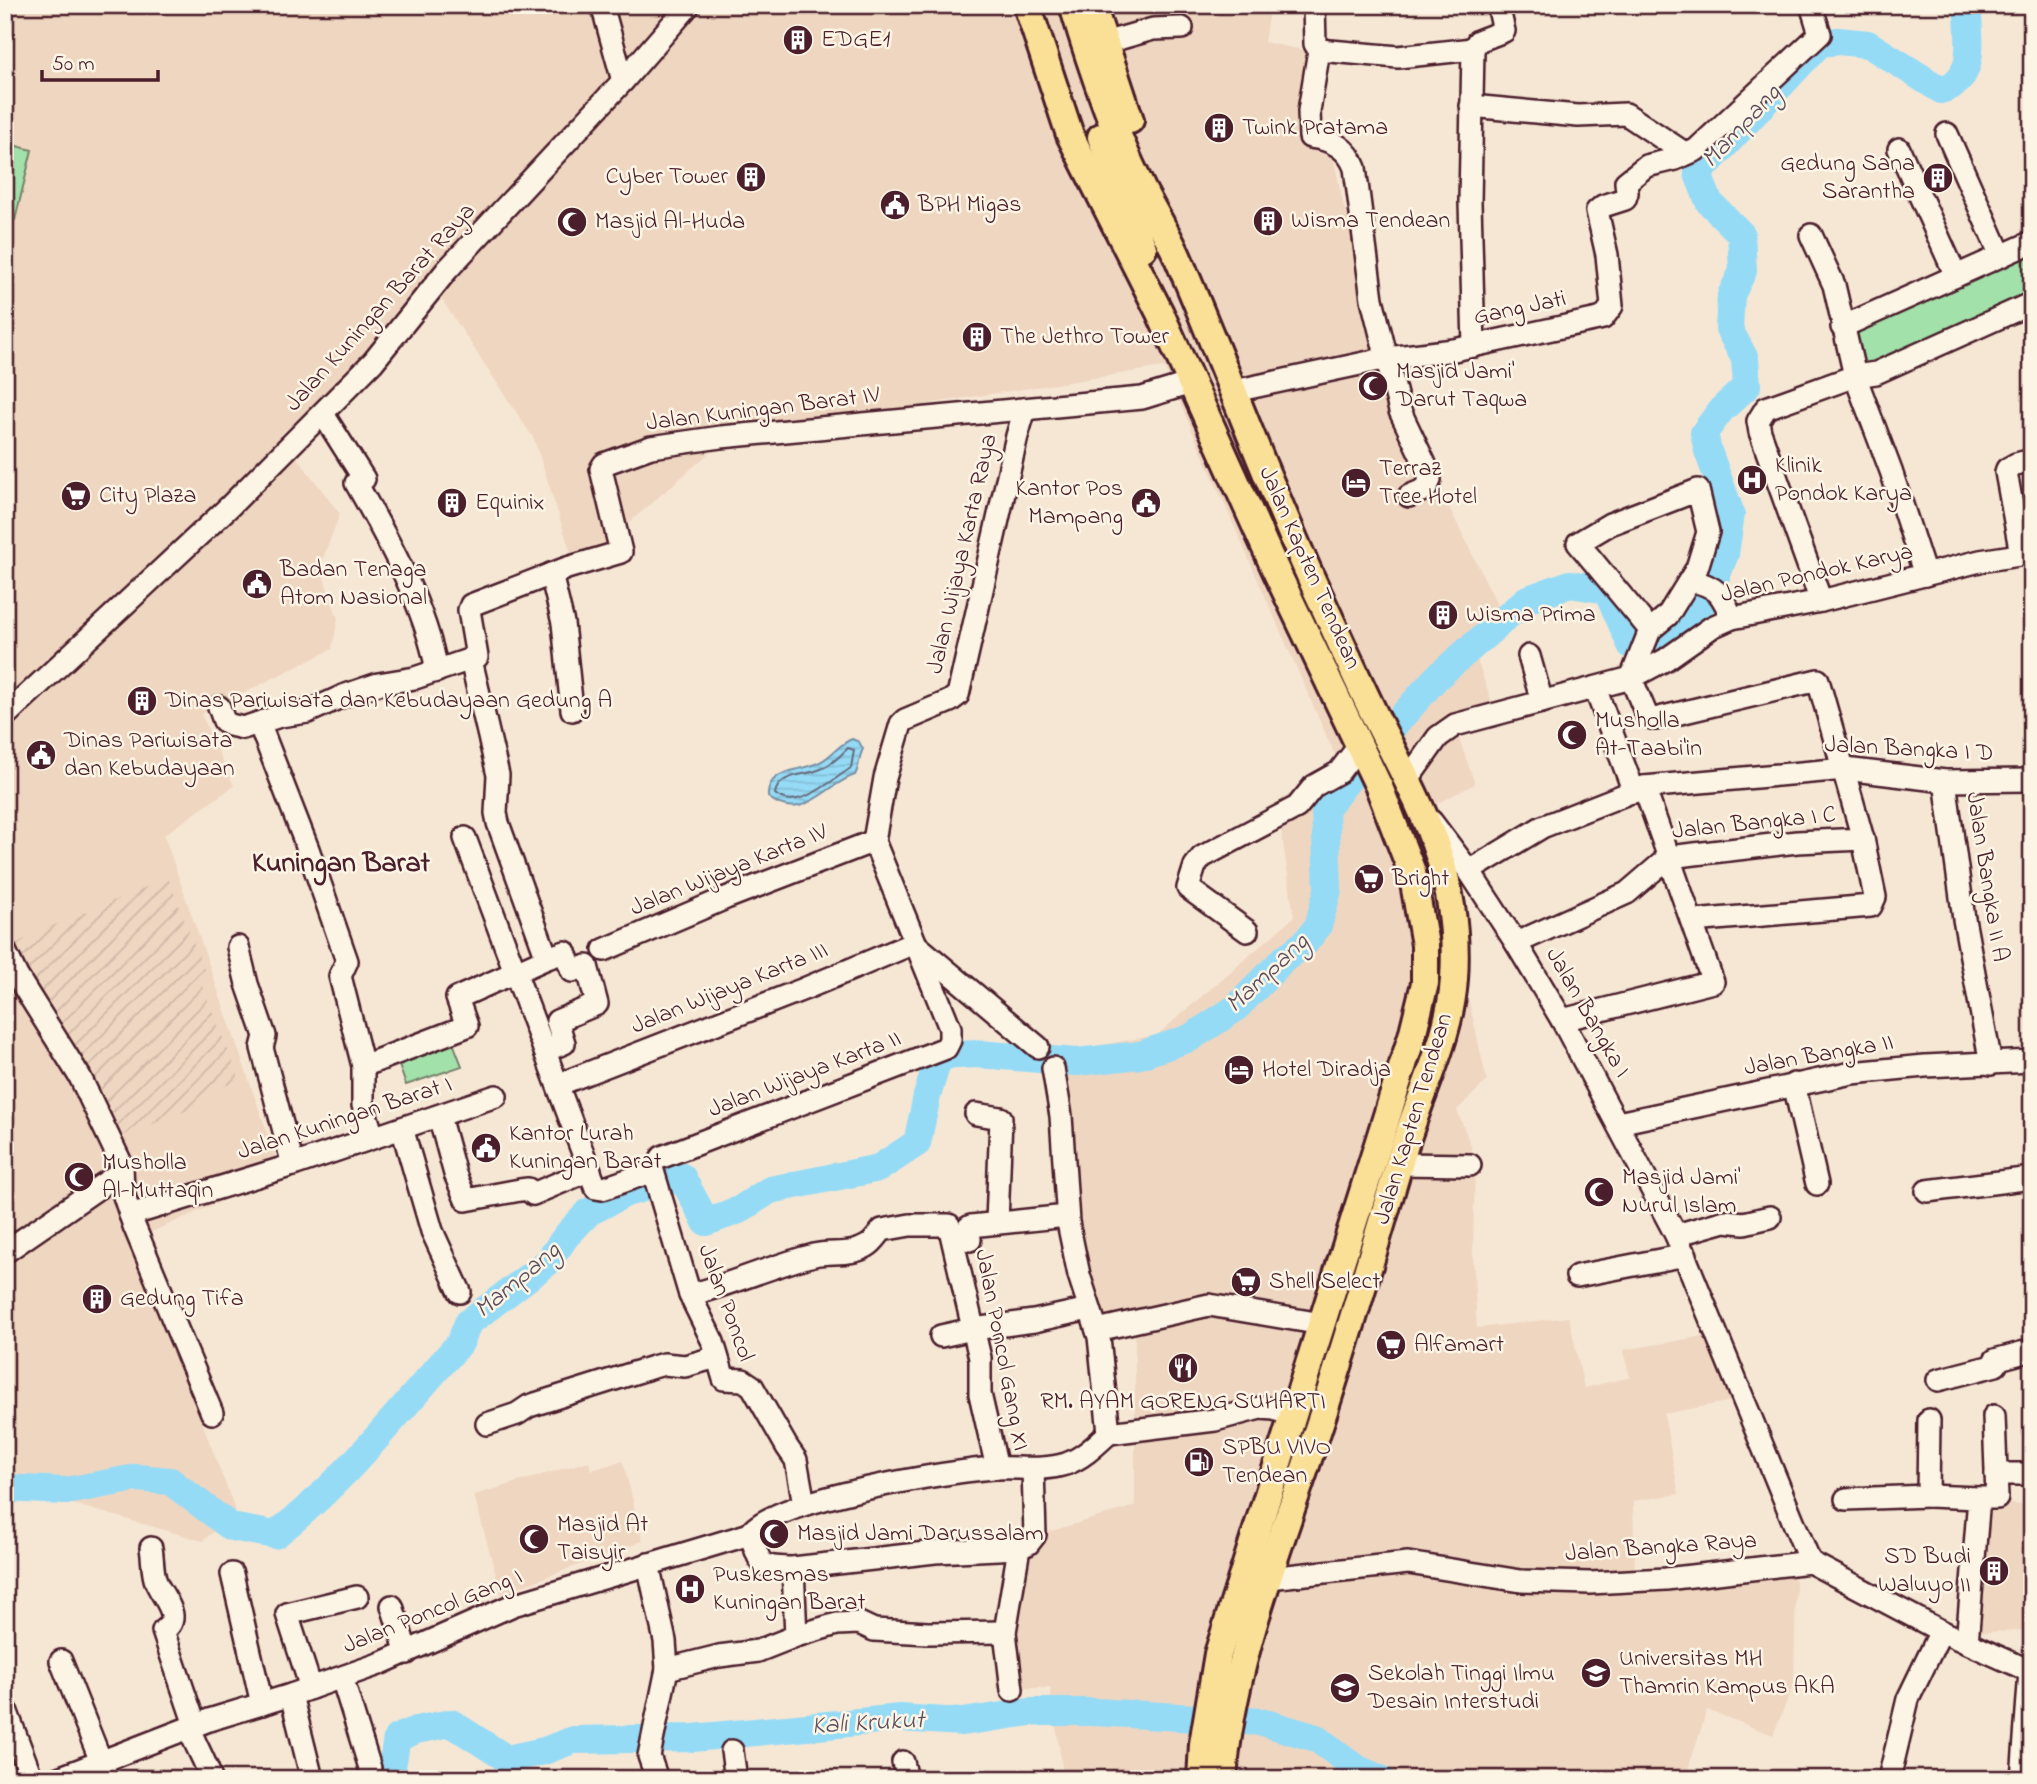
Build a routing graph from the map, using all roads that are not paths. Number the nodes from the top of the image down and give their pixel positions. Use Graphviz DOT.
graph roads {
  1 [pos="602,5"];
  2 [pos="689,5"];
  3 [pos="1027,5"];
  4 [pos="1058,5"];
  5 [pos="1073,5"];
  6 [pos="1092,5"];
  7 [pos="1314,5"];
  8 [pos="1498,5"];
  9 [pos="1811,5"];
  10 [pos="1182,28"];
  11 [pos="1104,43"];
  12 [pos="1473,49"];
  13 [pos="1319,50"];
  14 [pos="623,81"];
  15 [pos="1092,90"];
  16 [pos="1471,106"];
  17 [pos="1947,134"];
  18 [pos="1899,149"];
  19 [pos="1681,157"];
  20 [pos="1811,235"];
  21 [pos="1170,239"];
  22 [pos="2032,242"];
  23 [pos="2001,256"];
  24 [pos="1956,276"];
  25 [pos="2032,303"];
  26 [pos="1160,313"];
  27 [pos="1842,327"];
  28 [pos="1474,346"];
  29 [pos="1388,358"];
  30 [pos="1855,376"];
  31 [pos="1191,383"];
  32 [pos="1234,391"];
  33 [pos="1025,408"];
  34 [pos="323,414"];
  35 [pos="2032,460"];
  36 [pos="1409,496"];
  37 [pos="2026,554"];
  38 [pos="551,574"];
  39 [pos="1925,575"];
  40 [pos="1705,585"];
  41 [pos="1821,601"];
  42 [pos="1732,618"];
  43 [pos="1641,653"];
  44 [pos="1530,656"];
  45 [pos="471,660"];
  46 [pos="437,671"];
  47 [pos="1595,688"];
  48 [pos="1542,702"];
  49 [pos="219,707"];
  50 [pos="572,710"];
  51 [pos="5,716"];
  52 [pos="259,723"];
  53 [pos="1361,751"];
  54 [pos="1845,769"];
  55 [pos="1405,775"];
  56 [pos="2032,780"];
  57 [pos="1945,781"];
  58 [pos="1639,790"];
  59 [pos="1422,810"];
  60 [pos="465,838"];
  61 [pos="1863,839"];
  62 [pos="874,841"];
  63 [pos="1669,857"];
  64 [pos="1469,871"];
  65 [pos="1692,921"];
  66 [pos="1247,931"];
  67 [pos="914,943"];
  68 [pos="1516,943"];
  69 [pos="238,947"];
  70 [pos="604,950"];
  71 [pos="5,951"];
  72 [pos="547,958"];
  73 [pos="515,972"];
  74 [pos="1562,1020"];
  75 [pos="1038,1047"];
  76 [pos="545,1051"];
  77 [pos="2032,1061"];
  78 [pos="1991,1064"];
  79 [pos="363,1066"];
  80 [pos="1053,1068"];
  81 [pos="553,1081"];
  82 [pos="1794,1084"];
  83 [pos="496,1096"];
  84 [pos="976,1114"];
  85 [pos="439,1116"];
  86 [pos="1618,1123"];
  87 [pos="402,1128"];
  88 [pos="373,1137"];
  89 [pos="1399,1164"];
  90 [pos="1470,1164"];
  91 [pos="293,1165"];
  92 [pos="590,1170"];
  93 [pos="121,1172"];
  94 [pos="657,1174"];
  95 [pos="2032,1178"];
  96 [pos="1818,1184"];
  97 [pos="1927,1191"];
  98 [pos="130,1215"];
  99 [pos="1067,1216"];
  100 [pos="1770,1217"];
  101 [pos="997,1223"];
  102 [pos="1676,1235"];
  103 [pos="970,1240"];
  104 [pos="5,1252"];
  105 [pos="1686,1255"];
  106 [pos="1577,1276"];
  107 [pos="460,1292"];
  108 [pos="690,1295"];
  109 [pos="1089,1309"];
  110 [pos="1322,1324"];
  111 [pos="973,1329"];
  112 [pos="1097,1330"];
  113 [pos="941,1336"];
  114 [pos="2032,1350"];
  115 [pos="717,1357"];
  116 [pos="1938,1380"];
  117 [pos="212,1413"];
  118 [pos="1293,1416"];
  119 [pos="1994,1416"];
  120 [pos="1929,1420"];
  121 [pos="487,1424"];
  122 [pos="1110,1433"];
  123 [pos="997,1468"];
  124 [pos="1033,1469"];
  125 [pos="1996,1474"];
  126 [pos="2032,1474"];
  127 [pos="1928,1496"];
  128 [pos="1979,1498"];
  129 [pos="1846,1499"];
  130 [pos="804,1504"];
  131 [pos="750,1534"];
  132 [pos="152,1548"];
  133 [pos="1019,1548"];
  134 [pos="1810,1562"];
  135 [pos="648,1564"];
  136 [pos="793,1568"];
  137 [pos="232,1574"];
  138 [pos="1269,1578"];
  139 [pos="357,1597"];
  140 [pos="393,1606"];
  141 [pos="1941,1631"];
  142 [pos="1005,1632"];
  143 [pos="796,1636"];
  144 [pos="1966,1643"];
  145 [pos="407,1653"];
  146 [pos="61,1661"];
  147 [pos="667,1669"];
  148 [pos="2031,1671"];
  149 [pos="342,1678"];
  150 [pos="1012,1690"];
  151 [pos="301,1692"];
  152 [pos="1222,1699"];
  153 [pos="262,1704"];
  154 [pos="5,1707"];
  155 [pos="192,1727"];
  156 [pos="1214,1744"];
  157 [pos="732,1751"];
  158 [pos="370,1768"];
  159 [pos="104,1770"];
  160 [pos="32,1779"];
  161 [pos="56,1779"];
  162 [pos="211,1779"];
  163 [pos="312,1779"];
  164 [pos="657,1779"];
  165 [pos="736,1779"];
  166 [pos="1201,1779"];
  167 [pos="1223,1779"];
  168 [pos="1889,1779"];
  169 [pos="2022,1779"];
  1 -- 14 [label="street"];
  2 -- 14 [label="street, Jalan Kuningan Barat Raya"];
  3 -- 26 [label="main road, Jalan Kapten Tendean"];
  4 -- 15 [label="main road, Jalan Kapten Tendean"];
  5 -- 15 [label="main road, Jalan Kapten Tendean"];
  6 -- 11 [label="main road, Jalan Kapten Tendean"];
  7 -- 13 [label="street"];
  8 -- 12 [label="street"];
  9 -- 19 [label="street"];
  10 -- 11 [label="street"];
  11 -- 21 [label="main road, Jalan Kapten Tendean"];
  12 -- 13 [label="street"];
  12 -- 16 [label="street"];
  13 -- 29 [label="street"];
  14 -- 34 [label="street, Jalan Kuningan Barat Raya"];
  15 -- 21 [label="main road, Jalan Kapten Tendean"];
  15 -- 26 [label="main road, Jalan Kapten Tendean"];
  16 -- 19 [label="street"];
  16 -- 28 [label="street"];
  17 -- 23 [label="street"];
  18 -- 24 [label="street"];
  19 -- 28 [label="street, Gang Jati"];
  20 -- 27 [label="street"];
  21 -- 32 [label="main road, Jalan Kapten Tendean"];
  22 -- 23 [label="street"];
  23 -- 24 [label="street"];
  24 -- 27 [label="street"];
  25 -- 30 [label="street"];
  26 -- 31 [label="main road, Jalan Kapten Tendean"];
  27 -- 30 [label="street"];
  28 -- 29 [label="street, Gang Jati"];
  29 -- 32 [label="street, Gang Jati"];
  29 -- 36 [label="street"];
  30 -- 39 [label="street"];
  30 -- 41 [label="street"];
  31 -- 33 [label="street, Jalan Wijaya Karta Raya"];
  31 -- 53 [label="main road, Jalan Kapten Tendean"];
  32 -- 55 [label="main road, Jalan Kapten Tendean"];
  33 -- 38 [label="street, Jalan Kuningan Barat IV"];
  33 -- 62 [label="street, Jalan Wijaya Karta Raya"];
  34 -- 46 [label="street"];
  34 -- 51 [label="street, Jalan Kuningan Barat Raya"];
  35 -- 37 [label="street"];
  37 -- 39 [label="street, Jalan Pondok Karya"];
  38 -- 45 [label="street, Jalan Kuningan Barat IV"];
  38 -- 50 [label="street"];
  39 -- 41 [label="street, Jalan Pondok Karya"];
  40 -- 42 [label="street"];
  40 -- 43 [label="street"];
  40 -- 43 [label="street"];
  41 -- 42 [label="street, Jalan Pondok Karya"];
  42 -- 43 [label="street, Jalan Pondok Karya"];
  43 -- 47 [label="street, Jalan Pondok Karya"];
  43 -- 54 [label="street, Jalan Bangka I C"];
  44 -- 48 [label="street"];
  45 -- 46 [label="street"];
  45 -- 72 [label="street"];
  46 -- 52 [label="street"];
  47 -- 48 [label="street, Jalan Pondok Karya"];
  47 -- 58 [label="street"];
  48 -- 55 [label="street, Jalan Pondok Karya"];
  49 -- 52 [label="street"];
  52 -- 79 [label="street"];
  53 -- 66 [label="street"];
  53 -- 110 [label="main road, Jalan Kapten Tendean"];
  54 -- 57 [label="street, Jalan Bangka I D"];
  54 -- 58 [label="street, Jalan Bangka I D"];
  54 -- 61 [label="street, Jalan Bangka I C"];
  55 -- 59 [label="main road, Jalan Kapten Tendean"];
  56 -- 57 [label="street, Jalan Bangka I D"];
  57 -- 78 [label="street, Jalan Bangka II A"];
  58 -- 63 [label="street"];
  58 -- 64 [label="street, Jalan Bangka I D"];
  59 -- 64 [label="street, Jalan Bangka I"];
  59 -- 89 [label="main road, Jalan Kapten Tendean"];
  60 -- 73 [label="street"];
  61 -- 63 [label="street, Jalan Bangka I C"];
  61 -- 65 [label="street"];
  62 -- 67 [label="street"];
  62 -- 70 [label="street, Jalan Wijaya Karta IV"];
  63 -- 65 [label="street"];
  63 -- 68 [label="street, Jalan Bangka I C"];
  64 -- 68 [label="street, Jalan Bangka I"];
  65 -- 74 [label="street"];
  67 -- 75 [label="street"];
  67 -- 81 [label="street, Jalan Wijaya Karta III"];
  67 -- 94 [label="street, Jalan Wijaya Karta II"];
  68 -- 74 [label="street, Jalan Bangka I"];
  69 -- 91 [label="street"];
  71 -- 93 [label="street"];
  72 -- 73 [label="street"];
  72 -- 76 [label="street"];
  73 -- 76 [label="street"];
  73 -- 79 [label="street"];
  74 -- 86 [label="street, Jalan Bangka I"];
  76 -- 81 [label="street"];
  77 -- 78 [label="street, Jalan Bangka II"];
  78 -- 82 [label="street, Jalan Bangka II"];
  79 -- 88 [label="street"];
  80 -- 99 [label="street"];
  81 -- 92 [label="street"];
  82 -- 86 [label="street, Jalan Bangka II"];
  82 -- 96 [label="street"];
  83 -- 85 [label="street, Jalan Kuningan Barat I"];
  84 -- 101 [label="street"];
  85 -- 87 [label="street, Jalan Kuningan Barat I"];
  85 -- 92 [label="street"];
  86 -- 102 [label="street, Jalan Bangka I"];
  87 -- 88 [label="street, Jalan Kuningan Barat I"];
  87 -- 107 [label="street"];
  88 -- 91 [label="street, Jalan Kuningan Barat I"];
  89 -- 90 [label="street"];
  89 -- 138 [label="main road, Jalan Kapten Tendean"];
  91 -- 98 [label="street, Jalan Kuningan Barat I"];
  92 -- 94 [label="street"];
  93 -- 98 [label="street"];
  93 -- 104 [label="street"];
  94 -- 108 [label="street, Jalan Poncol"];
  95 -- 97 [label="street"];
  98 -- 117 [label="street"];
  99 -- 101 [label="street"];
  99 -- 109 [label="street"];
  100 -- 102 [label="street"];
  101 -- 103 [label="street"];
  102 -- 105 [label="street, Jalan Bangka I"];
  105 -- 106 [label="street"];
  105 -- 134 [label="street, Jalan Bangka I"];
  108 -- 111 [label="street, Jalan Poncol Gang XI"];
  108 -- 115 [label="street, Jalan Poncol"];
  109 -- 111 [label="street"];
  109 -- 112 [label="street"];
  110 -- 112 [label="street"];
  110 -- 118 [label="main road, Jalan Kapten Tendean"];
  111 -- 113 [label="street"];
  111 -- 123 [label="street, Jalan Poncol Gang XI"];
  112 -- 122 [label="street"];
  114 -- 116 [label="street"];
  115 -- 121 [label="street"];
  115 -- 130 [label="street, Jalan Poncol"];
  118 -- 122 [label="street"];
  118 -- 152 [label="main road, Jalan Kapten Tendean"];
  119 -- 125 [label="street"];
  120 -- 127 [label="street"];
  122 -- 124 [label="street, Jalan Poncol Gang I"];
  123 -- 124 [label="street, Jalan Poncol Gang I"];
  123 -- 130 [label="street, Jalan Poncol Gang I"];
  124 -- 133 [label="street, Jalan Poncol Gang XI"];
  125 -- 126 [label="street"];
  125 -- 128 [label="street"];
  127 -- 128 [label="street"];
  127 -- 129 [label="street"];
  128 -- 144 [label="street"];
  130 -- 131 [label="street, Jalan Poncol Gang I"];
  131 -- 135 [label="street, Jalan Poncol Gang I"];
  131 -- 136 [label="street"];
  132 -- 155 [label="street"];
  133 -- 136 [label="street"];
  133 -- 142 [label="street, Jalan Poncol Gang XI"];
  134 -- 138 [label="street, Jalan Bangka Raya"];
  134 -- 141 [label="street"];
  135 -- 145 [label="street, Jalan Poncol Gang I"];
  135 -- 147 [label="street"];
  136 -- 143 [label="street"];
  137 -- 153 [label="street"];
  138 -- 152 [label="main road, Jalan Kapten Tendean"];
  139 -- 151 [label="street"];
  140 -- 145 [label="street"];
  141 -- 144 [label="street"];
  141 -- 168 [label="street"];
  142 -- 143 [label="street"];
  142 -- 150 [label="street, Jalan Poncol Gang XI"];
  143 -- 147 [label="street"];
  144 -- 148 [label="street"];
  145 -- 149 [label="street, Jalan Poncol Gang I"];
  146 -- 159 [label="street"];
  147 -- 164 [label="street"];
  148 -- 169 [label="street"];
  149 -- 151 [label="street, Jalan Poncol Gang I"];
  149 -- 158 [label="street"];
  151 -- 153 [label="street, Jalan Poncol Gang I"];
  151 -- 163 [label="street"];
  152 -- 156 [label="main road"];
  153 -- 155 [label="street, Jalan Poncol Gang I"];
  154 -- 160 [label="street"];
  155 -- 159 [label="street, Jalan Poncol Gang I"];
  155 -- 162 [label="street"];
  156 -- 166 [label="main road"];
  156 -- 167 [label="main road"];
  157 -- 165 [label="street"];
  159 -- 161 [label="street, Jalan Poncol Gang I"];
}
